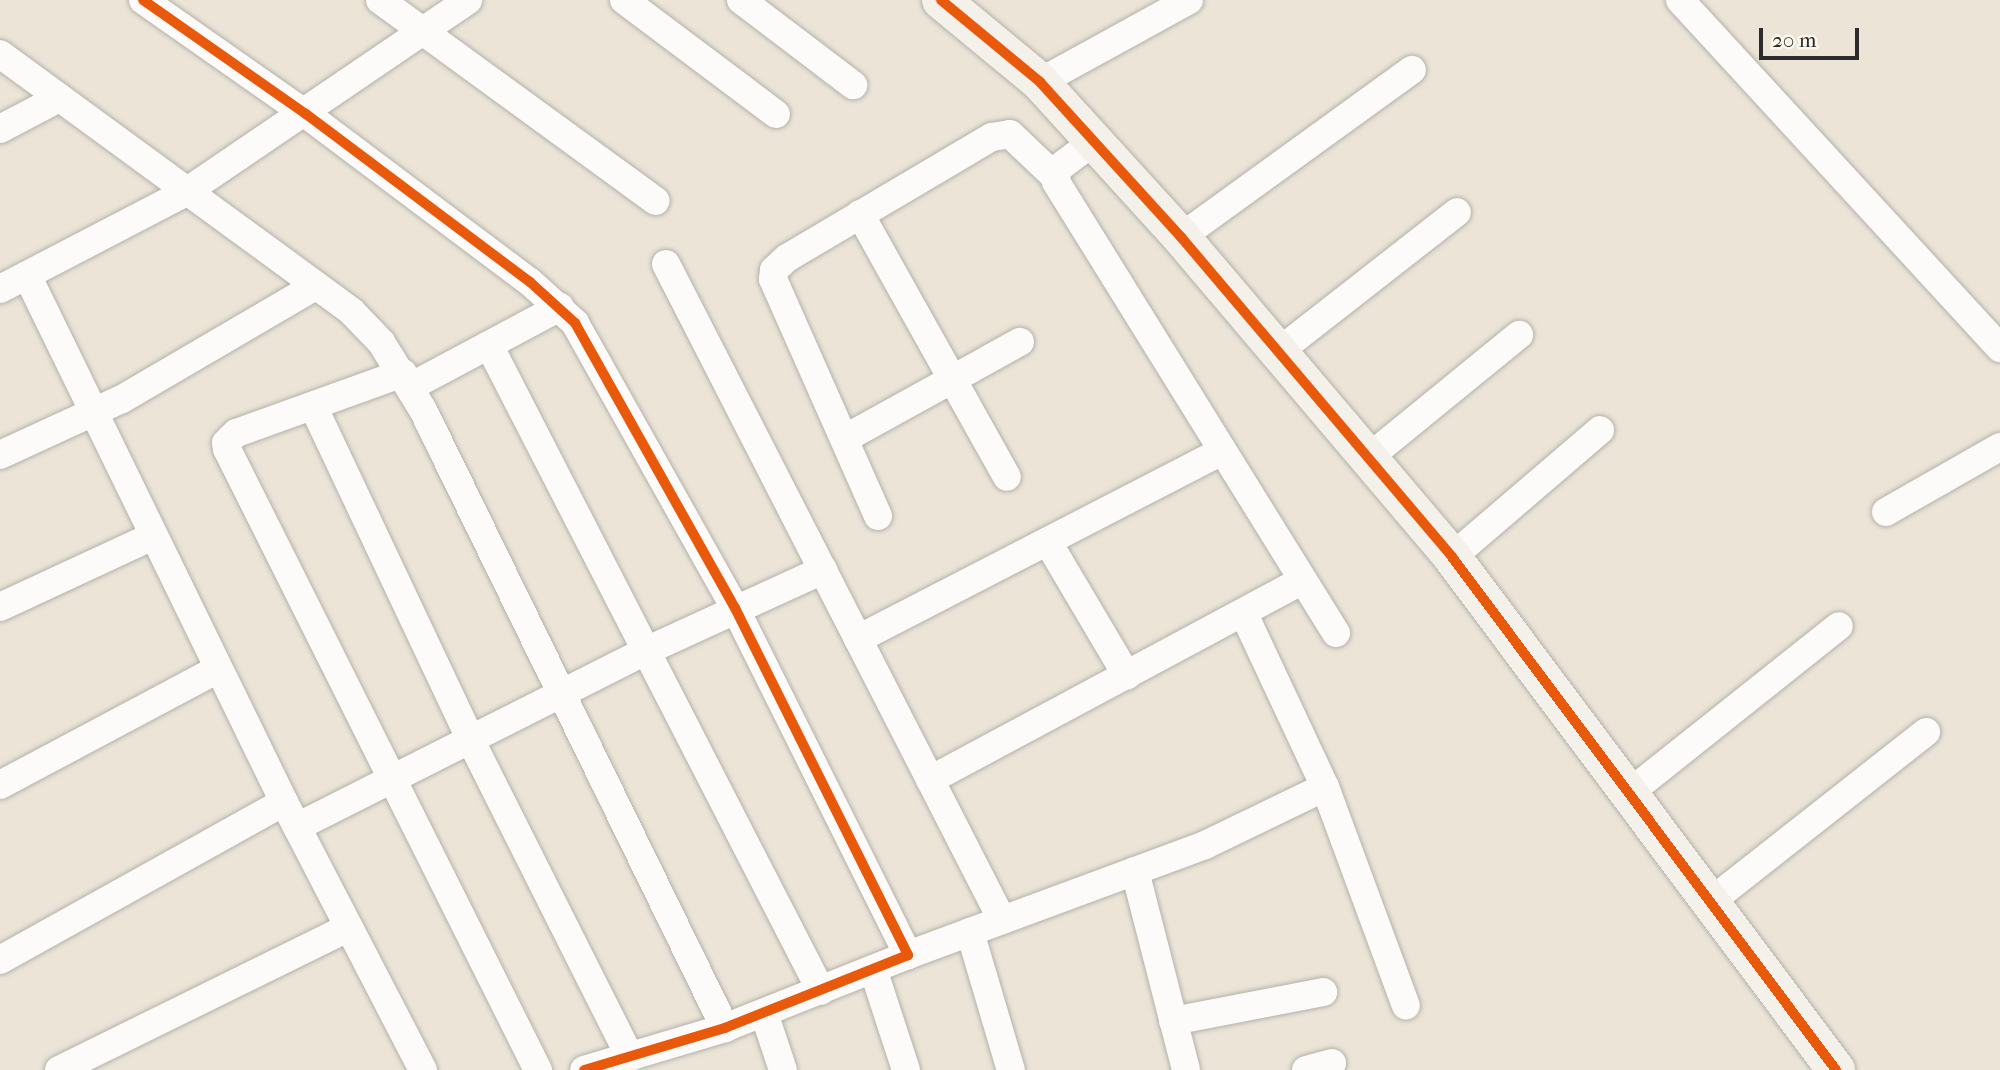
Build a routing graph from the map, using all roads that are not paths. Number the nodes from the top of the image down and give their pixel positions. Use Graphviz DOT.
graph roads {
  1 [pos="143,0"];
  2 [pos="380,0"];
  3 [pos="468,0"];
  4 [pos="624,0"];
  5 [pos="741,0"];
  6 [pos="941,0"];
  7 [pos="1189,0"];
  8 [pos="1680,0"];
  9 [pos="425,32"];
  10 [pos="0,54"];
  11 [pos="1412,70"];
  12 [pos="1040,82"];
  13 [pos="852,85"];
  14 [pos="59,98"];
  15 [pos="306,114"];
  16 [pos="776,114"];
  17 [pos="0,129"];
  18 [pos="1093,142"];
  19 [pos="1053,175"];
  20 [pos="186,191"];
  21 [pos="656,201"];
  22 [pos="1457,212"];
  23 [pos="860,214"];
  24 [pos="1181,237"];
  25 [pos="666,264"];
  26 [pos="27,275"];
  27 [pos="315,286"];
  28 [pos="0,289"];
  29 [pos="560,307"];
  30 [pos="1519,335"];
  31 [pos="1020,342"];
  32 [pos="489,345"];
  33 [pos="2000,348"];
  34 [pos="1279,352"];
  35 [pos="953,379"];
  36 [pos="406,380"];
  37 [pos="313,406"];
  38 [pos="93,415"];
  39 [pos="1600,430"];
  40 [pos="844,439"];
  41 [pos="2000,447"];
  42 [pos="1221,452"];
  43 [pos="0,455"];
  44 [pos="1368,458"];
  45 [pos="1007,477"];
  46 [pos="1886,512"];
  47 [pos="878,516"];
  48 [pos="153,536"];
  49 [pos="1049,544"];
  50 [pos="1452,557"];
  51 [pos="823,570"];
  52 [pos="1303,580"];
  53 [pos="0,607"];
  54 [pos="735,608"];
  55 [pos="1244,614"];
  56 [pos="1839,626"];
  57 [pos="1336,633"];
  58 [pos="858,639"];
  59 [pos="646,651"];
  60 [pos="218,669"];
  61 [pos="1126,676"];
  62 [pos="561,695"];
  63 [pos="1926,732"];
  64 [pos="471,741"];
  65 [pos="395,779"];
  66 [pos="930,780"];
  67 [pos="0,785"];
  68 [pos="1325,787"];
  69 [pos="1629,793"];
  70 [pos="284,802"];
  71 [pos="297,828"];
  72 [pos="1135,871"];
  73 [pos="1710,902"];
  74 [pos="1002,920"];
  75 [pos="349,927"];
  76 [pos="970,932"];
  77 [pos="908,955"];
  78 [pos="0,960"];
  79 [pos="873,969"];
  80 [pos="821,991"];
  81 [pos="1323,992"];
  82 [pos="1406,1006"];
  83 [pos="764,1013"];
  84 [pos="1173,1021"];
  85 [pos="725,1028"];
  86 [pos="630,1057"];
  87 [pos="663,1058"];
  88 [pos="60,1070"];
  89 [pos="423,1070"];
  90 [pos="538,1070"];
  91 [pos="588,1070"];
  92 [pos="783,1070"];
  93 [pos="906,1070"];
  94 [pos="1010,1070"];
  95 [pos="1186,1070"];
  96 [pos="1836,1070"];
  1 -- 15 [label="street"];
  2 -- 9 [label="street"];
  3 -- 9 [label="street"];
  4 -- 16 [label="street"];
  5 -- 13 [label="street"];
  6 -- 12 [label="street"];
  7 -- 12 [label="street"];
  8 -- 33 [label="street"];
  9 -- 15 [label="street"];
  9 -- 21 [label="street"];
  10 -- 14 [label="street"];
  11 -- 24 [label="street"];
  12 -- 18 [label="street"];
  14 -- 17 [label="street"];
  14 -- 20 [label="street"];
  15 -- 20 [label="street"];
  15 -- 29 [label="street"];
  18 -- 19 [label="street"];
  18 -- 24 [label="street"];
  19 -- 23 [label="street"];
  19 -- 42 [label="street"];
  20 -- 26 [label="street"];
  20 -- 27 [label="street"];
  22 -- 34 [label="street"];
  23 -- 35 [label="street"];
  23 -- 40 [label="street"];
  24 -- 34 [label="street"];
  25 -- 51 [label="street"];
  26 -- 28 [label="street"];
  26 -- 38 [label="street"];
  27 -- 36 [label="street"];
  27 -- 38 [label="street"];
  29 -- 32 [label="street"];
  29 -- 54 [label="street"];
  30 -- 44 [label="street"];
  31 -- 35 [label="street"];
  32 -- 36 [label="street"];
  32 -- 59 [label="street"];
  34 -- 44 [label="street"];
  35 -- 40 [label="street"];
  35 -- 45 [label="street"];
  36 -- 37 [label="street"];
  36 -- 62 [label="street"];
  37 -- 64 [label="street"];
  37 -- 65 [label="street"];
  38 -- 43 [label="street"];
  38 -- 48 [label="street"];
  39 -- 50 [label="street"];
  40 -- 47 [label="street"];
  41 -- 46 [label="street"];
  42 -- 49 [label="street"];
  42 -- 52 [label="street"];
  44 -- 50 [label="street"];
  48 -- 53 [label="street"];
  48 -- 60 [label="street"];
  49 -- 58 [label="street"];
  49 -- 61 [label="street"];
  50 -- 69 [label="street"];
  51 -- 54 [label="street"];
  51 -- 58 [label="street"];
  52 -- 55 [label="street"];
  52 -- 57 [label="street"];
  54 -- 59 [label="street"];
  54 -- 77 [label="street"];
  55 -- 61 [label="street"];
  55 -- 68 [label="street"];
  56 -- 69 [label="street"];
  58 -- 66 [label="street"];
  59 -- 62 [label="street"];
  59 -- 80 [label="street"];
  60 -- 67 [label="street"];
  60 -- 70 [label="street"];
  61 -- 66 [label="street"];
  62 -- 64 [label="street"];
  62 -- 85 [label="street"];
  63 -- 73 [label="street"];
  64 -- 65 [label="street"];
  64 -- 86 [label="street"];
  65 -- 71 [label="street"];
  65 -- 90 [label="street"];
  66 -- 74 [label="street"];
  68 -- 72 [label="street"];
  68 -- 82 [label="street"];
  69 -- 73 [label="street"];
  70 -- 71 [label="street"];
  70 -- 78 [label="street"];
  71 -- 75 [label="street"];
  72 -- 74 [label="street"];
  72 -- 84 [label="street"];
  73 -- 96 [label="street"];
  74 -- 76 [label="street"];
  75 -- 88 [label="street"];
  75 -- 89 [label="street"];
  76 -- 77 [label="street"];
  76 -- 94 [label="street"];
  77 -- 79 [label="street"];
  79 -- 80 [label="street"];
  79 -- 93 [label="street"];
  80 -- 83 [label="street"];
  81 -- 84 [label="street"];
  83 -- 85 [label="street"];
  83 -- 92 [label="street"];
  84 -- 95 [label="street"];
  85 -- 87 [label="street"];
  86 -- 87 [label="street"];
  86 -- 91 [label="street"];
}
